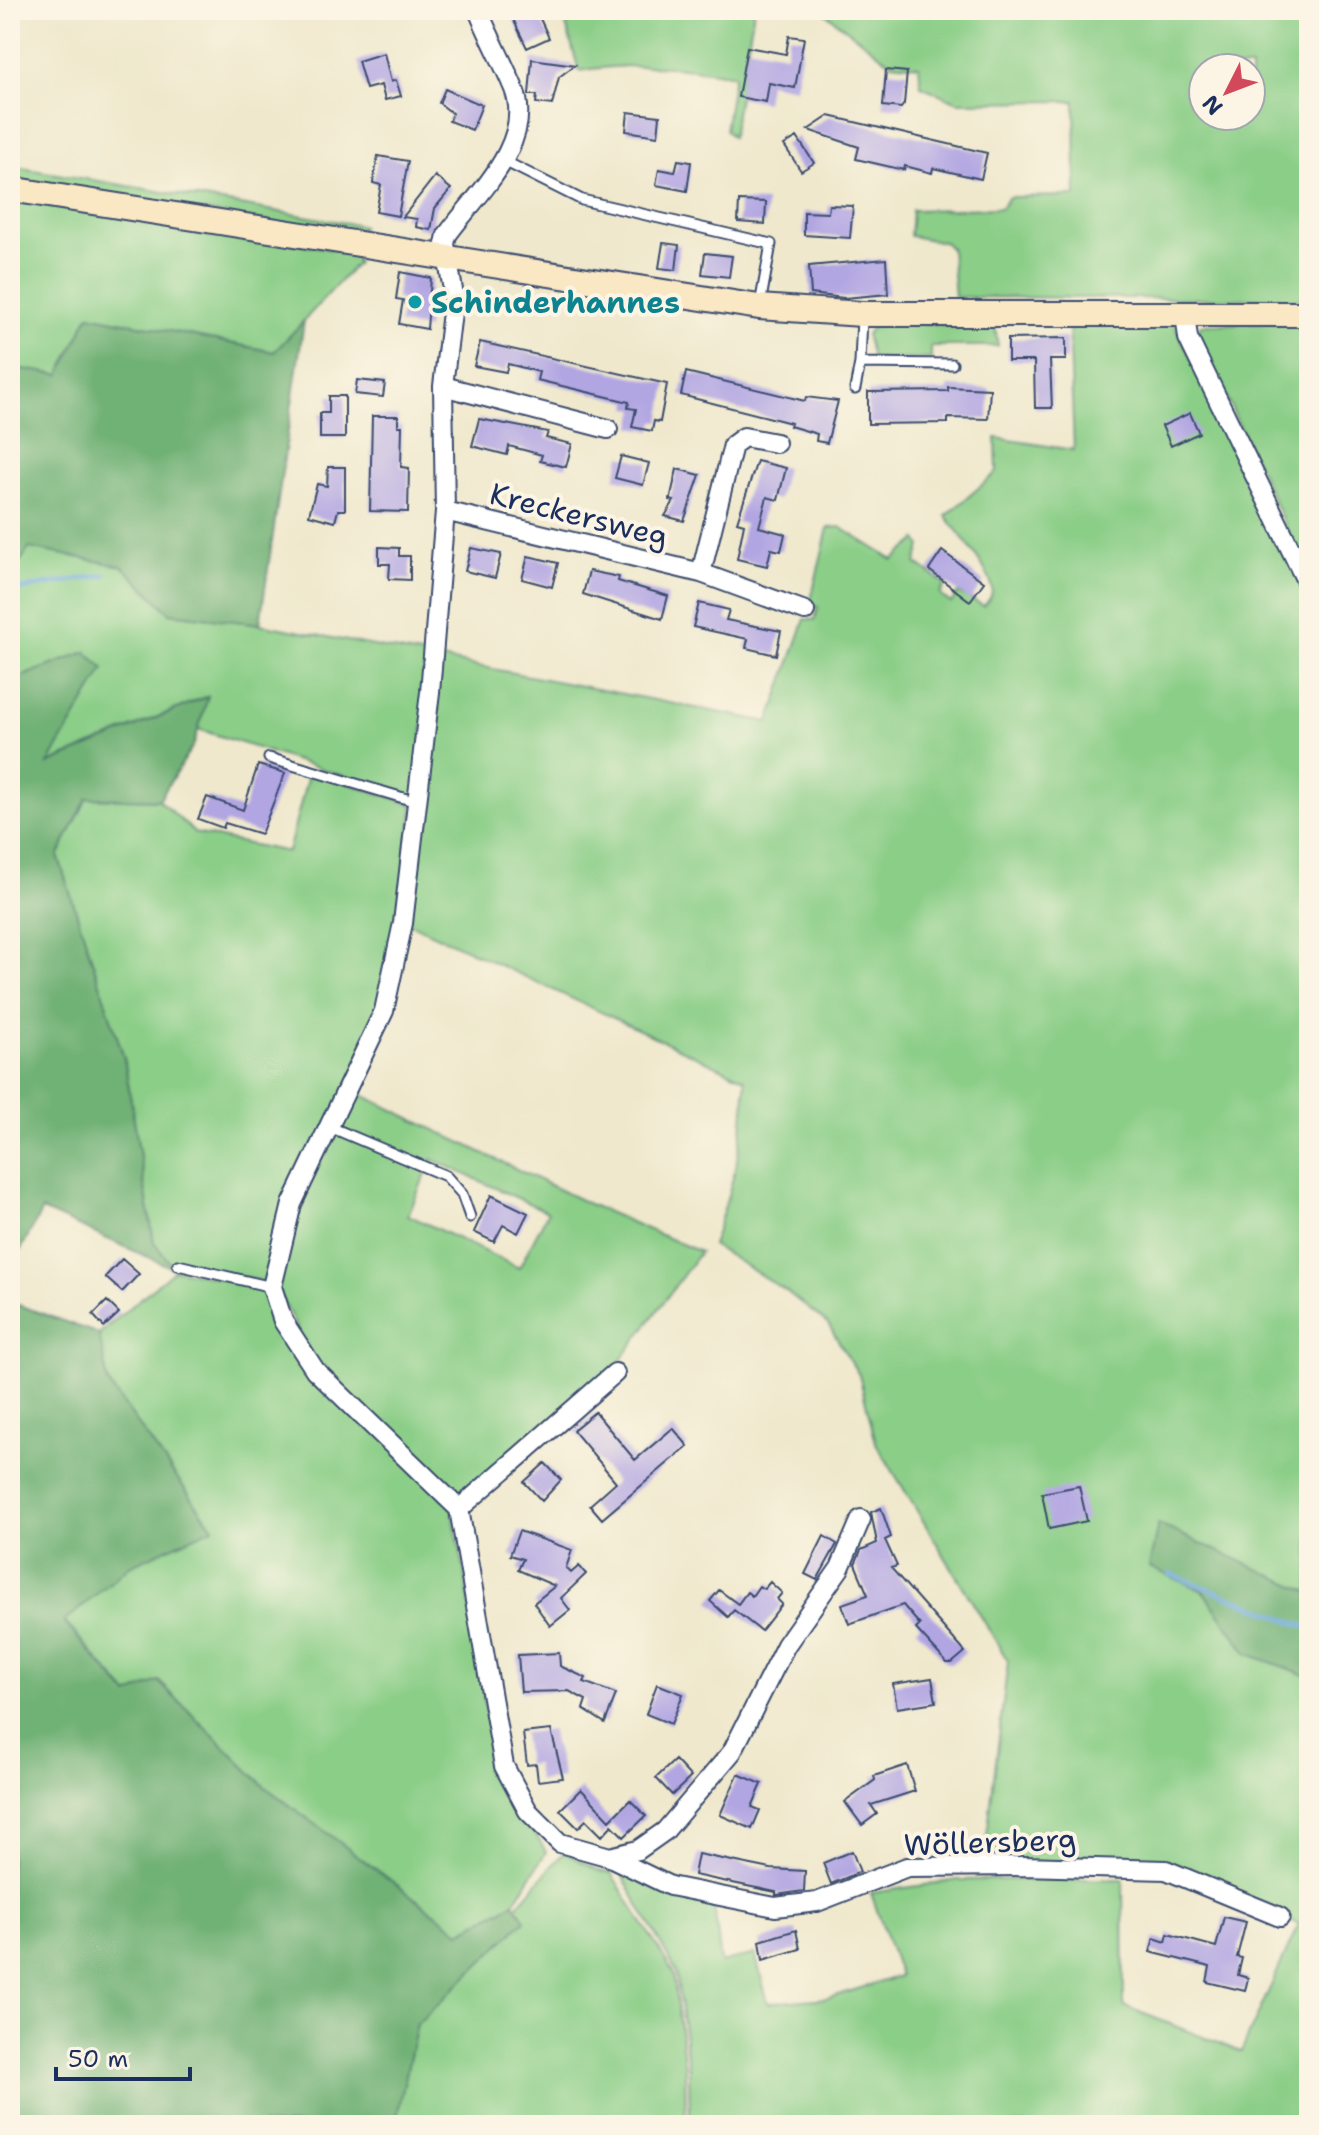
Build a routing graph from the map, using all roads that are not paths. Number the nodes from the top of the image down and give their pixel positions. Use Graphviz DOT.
graph roads {
  1 [pos="478,10"];
  2 [pos="504,161"];
  3 [pos="10,189"];
  4 [pos="447,259"];
  5 [pos="759,307"];
  6 [pos="862,314"];
  7 [pos="1185,314"];
  8 [pos="1309,314"];
  9 [pos="860,363"];
  10 [pos="952,364"];
  11 [pos="443,386"];
  12 [pos="855,389"];
  13 [pos="608,429"];
  14 [pos="776,443"];
  15 [pos="445,511"];
  16 [pos="701,573"];
  17 [pos="1309,587"];
  18 [pos="805,611"];
  19 [pos="269,758"];
  20 [pos="417,802"];
  21 [pos="330,1127"];
  22 [pos="470,1217"];
  23 [pos="178,1265"];
  24 [pos="272,1287"];
  25 [pos="615,1373"];
  26 [pos="460,1516"];
  27 [pos="861,1519"];
  28 [pos="610,1857"];
  29 [pos="1280,1917"];
  1 -- 2 [label="street"];
  2 -- 4 [label="street"];
  2 -- 5 [label="lane"];
  3 -- 4 [label="main road"];
  4 -- 5 [label="main road"];
  4 -- 11 [label="street, Kreckersweg"];
  5 -- 6 [label="main road"];
  6 -- 7 [label="main road"];
  6 -- 9 [label="lane"];
  7 -- 8 [label="main road"];
  7 -- 17 [label="street"];
  9 -- 10 [label="lane"];
  9 -- 12 [label="lane"];
  11 -- 13 [label="street"];
  11 -- 15 [label="street, Kreckersweg"];
  14 -- 16 [label="street, Kreckersweg"];
  15 -- 16 [label="street, Kreckersweg"];
  15 -- 20 [label="street, Kreckersweg"];
  16 -- 18 [label="street, Kreckersweg"];
  19 -- 20 [label="lane"];
  20 -- 21 [label="street, Kreckersweg"];
  21 -- 22 [label="lane"];
  21 -- 24 [label="street, Kreckersweg"];
  23 -- 24 [label="lane"];
  24 -- 26 [label="street"];
  25 -- 26 [label="street"];
  26 -- 28 [label="street, Wöllersberg"];
  27 -- 28 [label="street"];
  28 -- 29 [label="street, Wöllersberg"];
}
